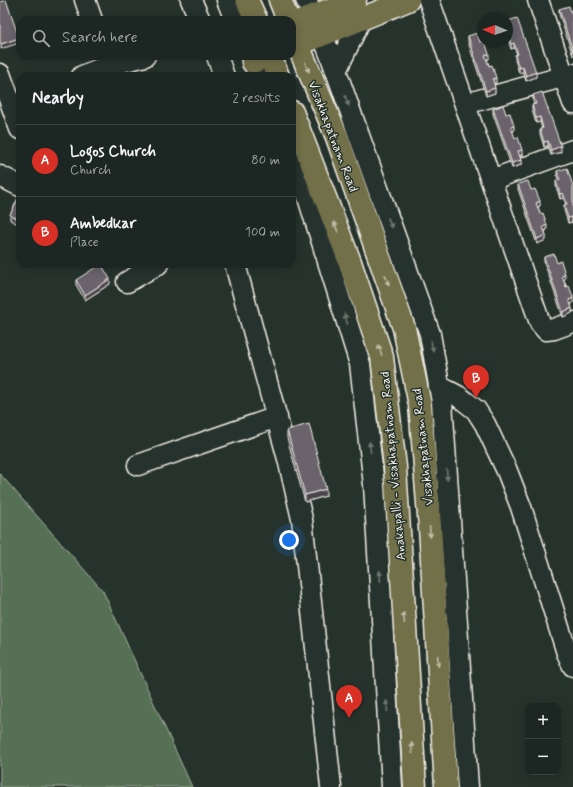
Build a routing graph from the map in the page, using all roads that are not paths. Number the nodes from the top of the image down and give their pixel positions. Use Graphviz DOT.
graph roads {
  1 [pos="85,0"];
  2 [pos="191,0"];
  3 [pos="227,0"];
  4 [pos="247,0"];
  5 [pos="280,0"];
  6 [pos="408,0"];
  7 [pos="429,0"];
  8 [pos="538,0"];
  9 [pos="358,9"];
  10 [pos="91,16"];
  11 [pos="198,16"];
  12 [pos="234,16"];
  13 [pos="254,16"];
  14 [pos="286,16"];
  15 [pos="314,17"];
  16 [pos="296,34"];
  17 [pos="296,44"];
  18 [pos="130,60"];
  19 [pos="218,60"];
  20 [pos="260,61"];
  21 [pos="107,66"];
  22 [pos="336,71"];
  23 [pos="92,72"];
  24 [pos="223,72"];
  25 [pos="273,72"];
  26 [pos="0,74"];
  27 [pos="569,75"];
  28 [pos="573,103"];
  29 [pos="16,104"];
  30 [pos="465,104"];
  31 [pos="296,122"];
  32 [pos="573,150"];
  33 [pos="296,163"];
  34 [pos="0,176"];
  35 [pos="491,180"];
  36 [pos="16,184"];
  37 [pos="151,268"];
  38 [pos="237,268"];
  39 [pos="127,282"];
  40 [pos="573,322"];
  41 [pos="439,386"];
  42 [pos="277,417"];
  43 [pos="138,465"];
  44 [pos="573,666"];
  45 [pos="331,787"];
  46 [pos="392,787"];
  47 [pos="415,787"];
  48 [pos="446,787"];
  49 [pos="468,787"];
  1 -- 10 [label="street"];
  2 -- 11 [label="street"];
  3 -- 12 [label="street"];
  4 -- 13 [label="main road"];
  5 -- 14 [label="main road"];
  6 -- 9 [label="main road"];
  7 -- 30 [label="street"];
  8 -- 27 [label="street"];
  9 -- 15 [label="main road"];
  9 -- 22 [label="street"];
  15 -- 16 [label="main road"];
  15 -- 22 [label="street"];
  17 -- 48 [label="main road, Visakhapatnam Road, one-way"];
  18 -- 21 [label="street"];
  19 -- 24 [label="street"];
  20 -- 25 [label="main road"];
  21 -- 23 [label="street"];
  22 -- 41 [label="street, one-way"];
  26 -- 29 [label="street"];
  27 -- 28 [label="street"];
  27 -- 30 [label="street"];
  30 -- 35 [label="street"];
  47 -- 31 [label="main road, Anakapalli - Visakhapatnam Road, one-way"];
  32 -- 35 [label="street"];
  46 -- 33 [label="street, one-way"];
  34 -- 36 [label="street"];
  35 -- 40 [label="street"];
  37 -- 39 [label="street"];
  38 -- 42 [label="street"];
  41 -- 44 [label="street"];
  41 -- 49 [label="street, one-way"];
  42 -- 43 [label="street"];
  42 -- 45 [label="street"];
}
